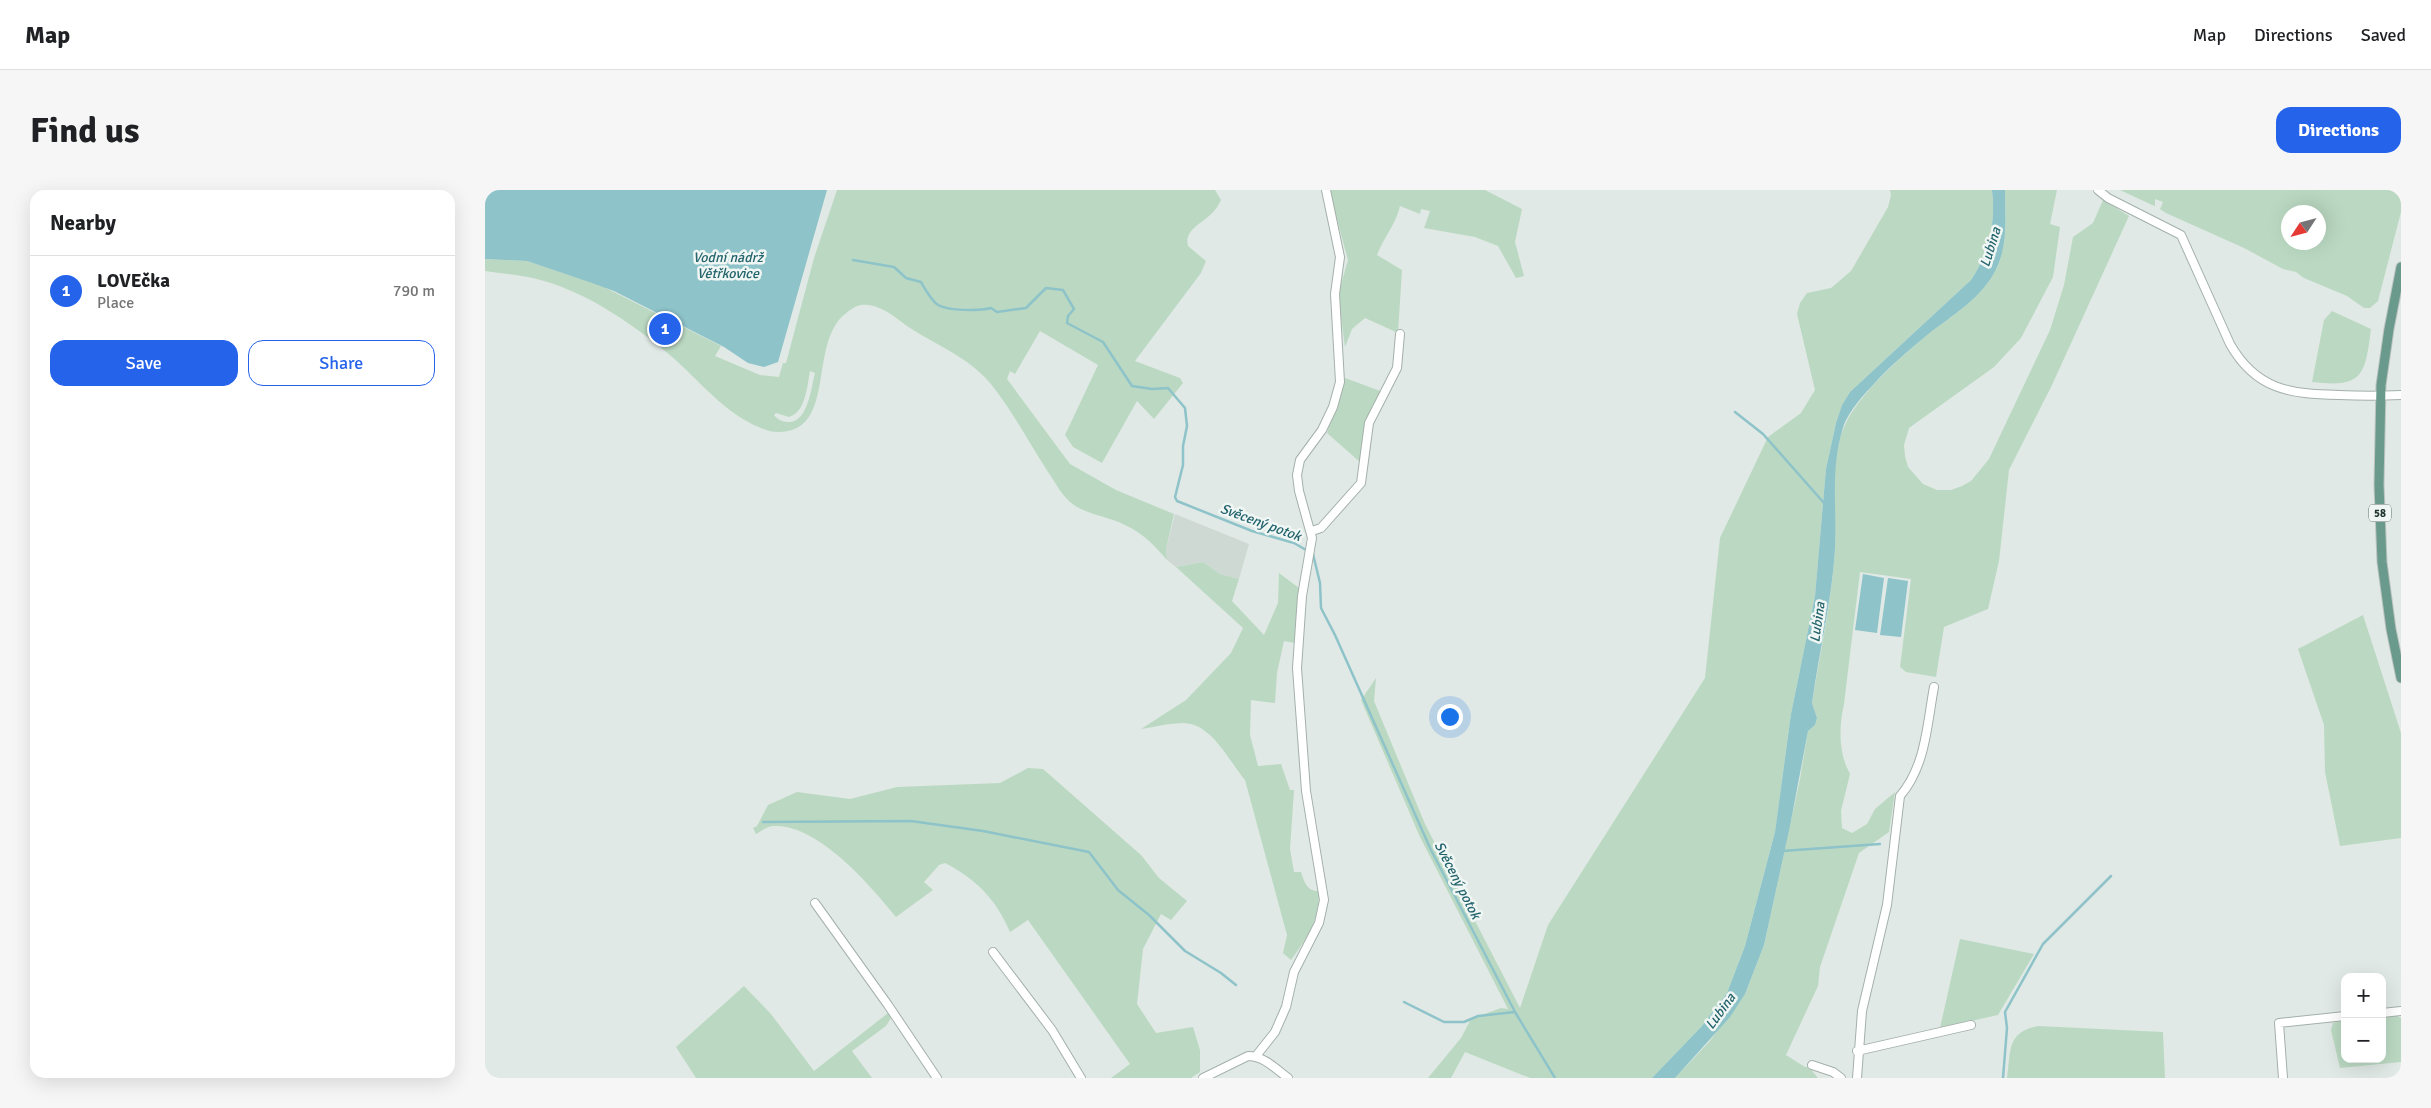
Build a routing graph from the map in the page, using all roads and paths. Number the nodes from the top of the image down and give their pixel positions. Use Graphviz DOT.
graph roads {
  1 [pos="1326,190"];
  2 [pos="2097,190"];
  3 [pos="2401,267"];
  4 [pos="1401,334"];
  5 [pos="2401,395"];
  6 [pos="2381,396"];
  7 [pos="1312,531"];
  8 [pos="2401,678"];
  9 [pos="1934,686"];
  10 [pos="815,904"];
  11 [pos="993,952"];
  12 [pos="2401,1011"];
  13 [pos="2386,1013"];
  14 [pos="2341,1016"];
  15 [pos="1971,1025"];
  16 [pos="1857,1051"];
  17 [pos="1256,1056"];
  18 [pos="1812,1065"];
  19 [pos="1219,1069"];
  20 [pos="937,1078"];
  21 [pos="1081,1078"];
  22 [pos="1203,1078"];
  23 [pos="1221,1078"];
  24 [pos="1288,1078"];
  25 [pos="1841,1078"];
  26 [pos="1857,1078"];
  27 [pos="2283,1078"];
  1 -- 7 [label="street"];
  2 -- 6 [label="street"];
  3 -- 6 [label="main road, 58"];
  4 -- 7 [label="street"];
  5 -- 6 [label="street"];
  6 -- 8 [label="main road, 58"];
  7 -- 17 [label="street"];
  9 -- 16 [label="street"];
  10 -- 20 [label="street"];
  11 -- 21 [label="street"];
  12 -- 13 [label="street"];
  14 -- 27 [label="street"];
  15 -- 16 [label="street"];
  16 -- 26 [label="street"];
  17 -- 19 [label="street"];
  17 -- 24 [label="street"];
  18 -- 25 [label="street"];
  19 -- 22 [label="street"];
  19 -- 23 [label="street"];
}
